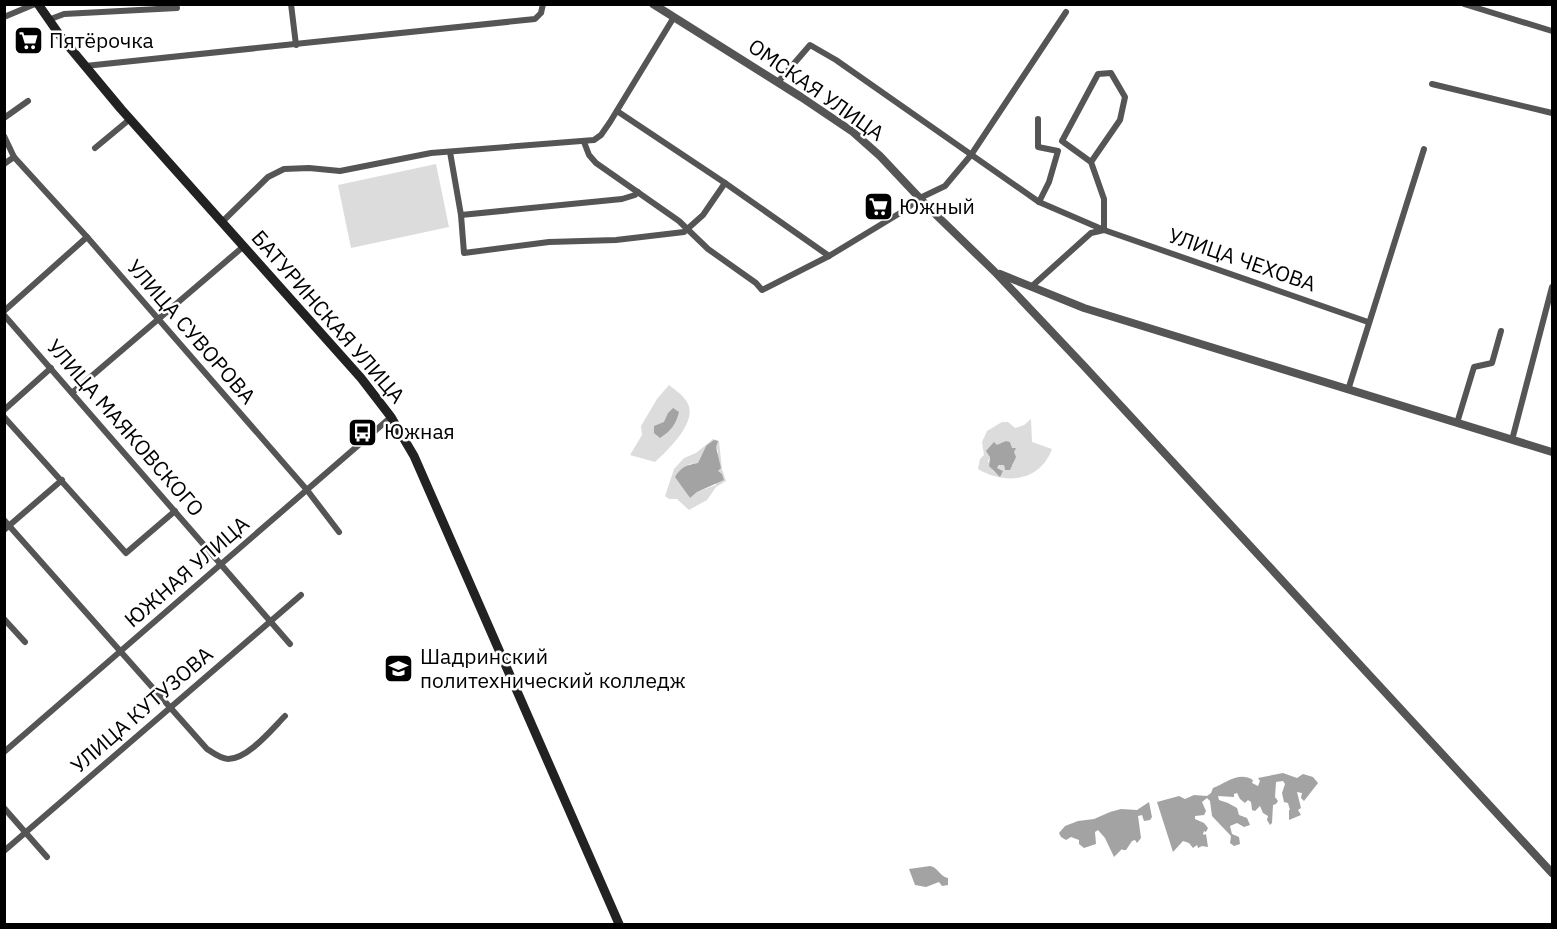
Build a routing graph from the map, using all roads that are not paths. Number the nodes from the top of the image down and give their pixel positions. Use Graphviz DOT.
graph roads {
  1 [pos="36,4"];
  2 [pos="291,4"];
  3 [pos="543,4"];
  4 [pos="653,4"];
  5 [pos="1464,4"];
  6 [pos="177,8"];
  7 [pos="1066,12"];
  8 [pos="4,17"];
  9 [pos="674,17"];
  10 [pos="48,20"];
  11 [pos="1552,31"];
  12 [pos="296,45"];
  13 [pos="85,66"];
  14 [pos="778,82"];
  15 [pos="1432,84"];
  16 [pos="28,101"];
  17 [pos="617,111"];
  18 [pos="1552,113"];
  19 [pos="4,117"];
  20 [pos="130,119"];
  21 [pos="1038,119"];
  22 [pos="4,136"];
  23 [pos="585,142"];
  24 [pos="95,148"];
  25 [pos="1424,149"];
  26 [pos="450,152"];
  27 [pos="971,155"];
  28 [pos="14,158"];
  29 [pos="1091,162"];
  30 [pos="4,164"];
  31 [pos="725,183"];
  32 [pos="638,192"];
  33 [pos="920,198"];
  34 [pos="1040,202"];
  35 [pos="461,215"];
  36 [pos="222,222"];
  37 [pos="688,229"];
  38 [pos="1104,230"];
  39 [pos="87,237"];
  40 [pos="244,246"];
  41 [pos="829,256"];
  42 [pos="996,273"];
  43 [pos="1031,287"];
  44 [pos="1552,287"];
  45 [pos="4,313"];
  46 [pos="159,320"];
  47 [pos="1368,322"];
  48 [pos="1501,331"];
  49 [pos="51,368"];
  50 [pos="1348,390"];
  51 [pos="73,392"];
  52 [pos="4,410"];
  53 [pos="4,417"];
  54 [pos="391,417"];
  55 [pos="1457,423"];
  56 [pos="1512,440"];
  57 [pos="1552,452"];
  58 [pos="62,480"];
  59 [pos="307,490"];
  60 [pos="175,511"];
  61 [pos="6,525"];
  62 [pos="339,532"];
  63 [pos="221,564"];
  64 [pos="301,595"];
  65 [pos="4,619"];
  66 [pos="270,621"];
  67 [pos="25,642"];
  68 [pos="290,644"];
  69 [pos="120,652"];
  70 [pos="170,709"];
  71 [pos="285,716"];
  72 [pos="4,752"];
  73 [pos="4,808"];
  74 [pos="25,833"];
  75 [pos="4,850"];
  76 [pos="47,857"];
  77 [pos="1552,873"];
  78 [pos="620,924"];
  1 -- 8 [label="street"];
  1 -- 10 [label="main road, БАТУРИНСКАЯ УЛИЦА"];
  2 -- 12 [label="street"];
  3 -- 12 [label="street"];
  4 -- 9 [label="street, ОМСКАЯ УЛИЦА"];
  5 -- 11 [label="street"];
  6 -- 10 [label="street"];
  7 -- 27 [label="street"];
  9 -- 14 [label="street, ОМСКАЯ УЛИЦА"];
  9 -- 17 [label="street"];
  10 -- 13 [label="main road, БАТУРИНСКАЯ УЛИЦА"];
  12 -- 13 [label="street"];
  13 -- 20 [label="main road, БАТУРИНСКАЯ УЛИЦА"];
  14 -- 27 [label="street, УЛИЦА ЧЕХОВА"];
  14 -- 33 [label="street, ОМСКАЯ УЛИЦА"];
  15 -- 18 [label="street"];
  16 -- 19 [label="street"];
  17 -- 23 [label="street"];
  17 -- 31 [label="street"];
  20 -- 24 [label="street"];
  20 -- 36 [label="main road, БАТУРИНСКАЯ УЛИЦА"];
  21 -- 34 [label="street"];
  22 -- 28 [label="street, УЛИЦА СУВОРОВА"];
  23 -- 26 [label="street"];
  23 -- 32 [label="street"];
  25 -- 47 [label="street"];
  26 -- 35 [label="street"];
  26 -- 36 [label="street"];
  27 -- 33 [label="street"];
  27 -- 34 [label="street, УЛИЦА ЧЕХОВА"];
  28 -- 30 [label="street"];
  28 -- 39 [label="street, УЛИЦА СУВОРОВА"];
  29 -- 29 [label="street"];
  29 -- 38 [label="street"];
  31 -- 37 [label="street"];
  31 -- 41 [label="street"];
  32 -- 35 [label="street"];
  32 -- 37 [label="street"];
  33 -- 41 [label="street"];
  33 -- 42 [label="street, ОМСКАЯ УЛИЦА"];
  34 -- 38 [label="street, УЛИЦА ЧЕХОВА"];
  35 -- 37 [label="street"];
  36 -- 40 [label="main road, БАТУРИНСКАЯ УЛИЦА"];
  37 -- 41 [label="street"];
  38 -- 43 [label="street"];
  38 -- 47 [label="street, УЛИЦА ЧЕХОВА"];
  39 -- 45 [label="street"];
  39 -- 46 [label="street, УЛИЦА СУВОРОВА"];
  40 -- 46 [label="street"];
  40 -- 54 [label="main road, БАТУРИНСКАЯ УЛИЦА"];
  42 -- 43 [label="street"];
  42 -- 77 [label="street, ОМСКАЯ УЛИЦА"];
  43 -- 50 [label="street"];
  44 -- 56 [label="street"];
  45 -- 49 [label="street, УЛИЦА МАЯКОВСКОГО"];
  46 -- 51 [label="street"];
  46 -- 59 [label="street, УЛИЦА СУВОРОВА"];
  47 -- 50 [label="street"];
  48 -- 55 [label="street"];
  49 -- 51 [label="street, УЛИЦА МАЯКОВСКОГО"];
  49 -- 52 [label="street"];
  50 -- 55 [label="street"];
  51 -- 60 [label="street, УЛИЦА МАЯКОВСКОГО"];
  53 -- 58 [label="street"];
  54 -- 59 [label="street, ЮЖНАЯ УЛИЦА"];
  54 -- 78 [label="main road, БАТУРИНСКАЯ УЛИЦА"];
  55 -- 56 [label="street"];
  56 -- 57 [label="street"];
  58 -- 60 [label="street"];
  58 -- 61 [label="street"];
  59 -- 62 [label="street, УЛИЦА СУВОРОВА"];
  59 -- 63 [label="street, ЮЖНАЯ УЛИЦА"];
  60 -- 63 [label="street, УЛИЦА МАЯКОВСКОГО"];
  61 -- 69 [label="street"];
  63 -- 66 [label="street, УЛИЦА МАЯКОВСКОГО"];
  63 -- 69 [label="street, ЮЖНАЯ УЛИЦА"];
  64 -- 66 [label="street, УЛИЦА КУТУЗОВА"];
  65 -- 67 [label="street"];
  66 -- 68 [label="street, УЛИЦА МАЯКОВСКОГО"];
  66 -- 70 [label="street, УЛИЦА КУТУЗОВА"];
  69 -- 70 [label="street"];
  69 -- 72 [label="street, ЮЖНАЯ УЛИЦА"];
  70 -- 71 [label="street"];
  70 -- 74 [label="street, УЛИЦА КУТУЗОВА"];
  73 -- 74 [label="street"];
  74 -- 75 [label="street, УЛИЦА КУТУЗОВА"];
  74 -- 76 [label="street"];
}
